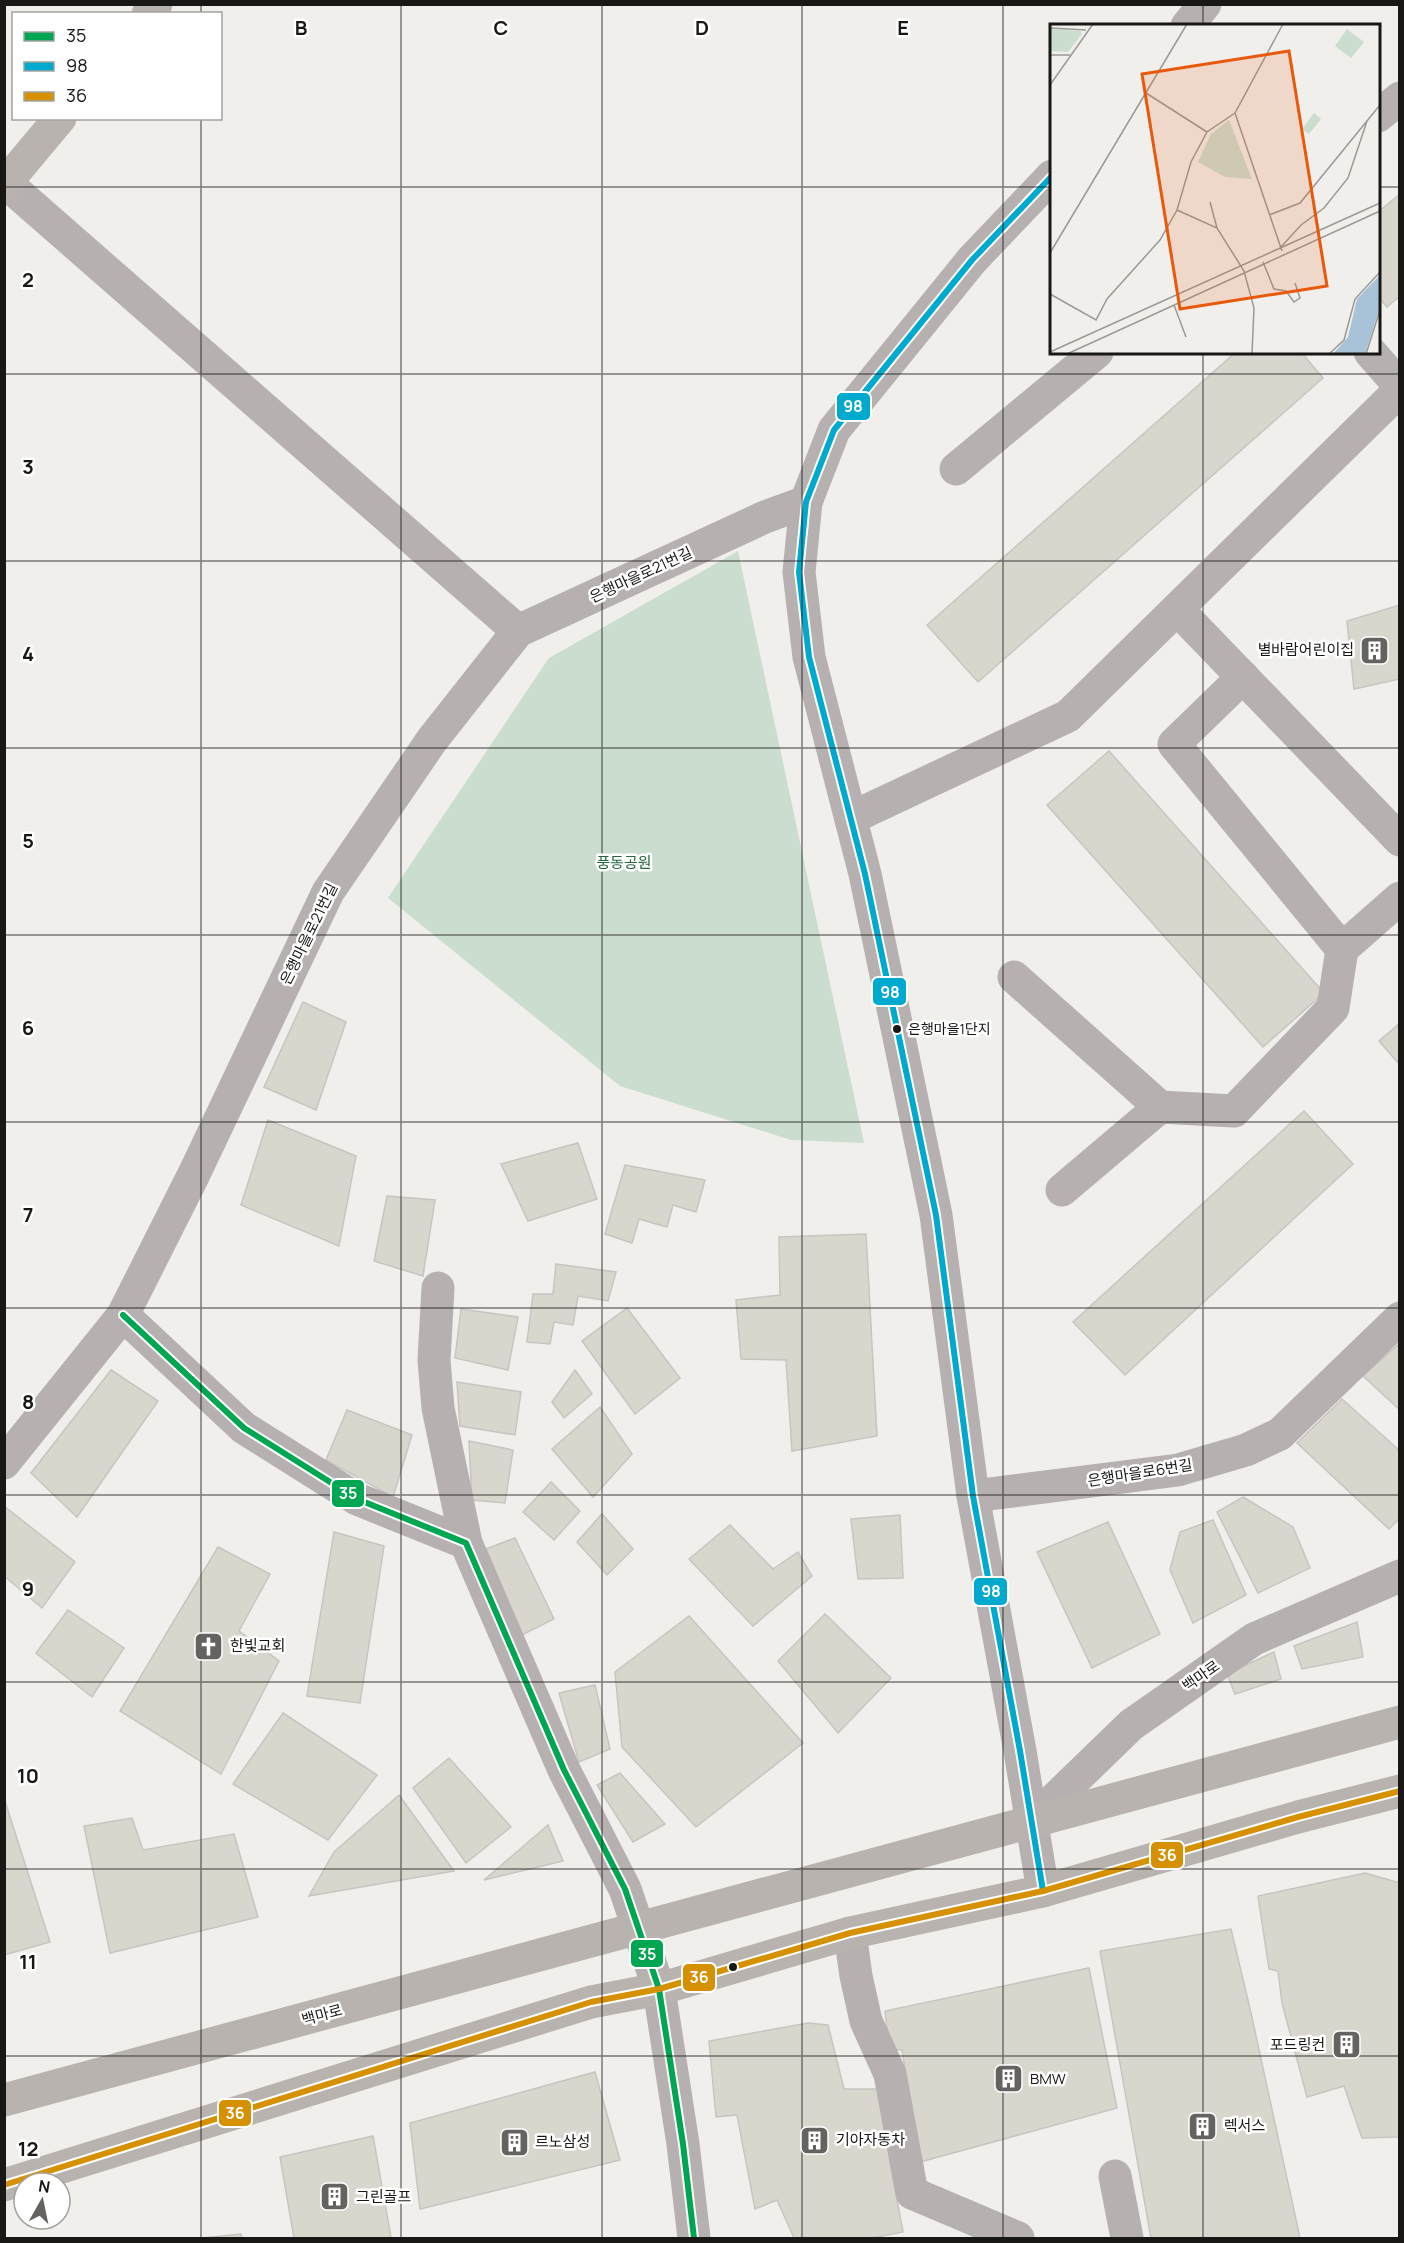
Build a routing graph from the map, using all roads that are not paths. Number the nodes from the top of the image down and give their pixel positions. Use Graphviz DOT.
graph roads {
  1 [pos="1205,4"];
  2 [pos="1189,24"];
  3 [pos="1400,98"];
  4 [pos="1380,114"];
  5 [pos="58,120"];
  6 [pos="1050,178"];
  7 [pos="5,184"];
  8 [pos="1095,354"];
  9 [pos="1372,354"];
  10 [pos="1400,388"];
  11 [pos="956,469"];
  12 [pos="806,502"];
  13 [pos="1177,609"];
  14 [pos="518,632"];
  15 [pos="1243,677"];
  16 [pos="851,818"];
  17 [pos="1400,840"];
  18 [pos="1400,898"];
  19 [pos="1342,949"];
  20 [pos="1014,977"];
  21 [pos="1160,1107"];
  22 [pos="1062,1190"];
  23 [pos="438,1288"];
  24 [pos="123,1315"];
  25 [pos="1400,1318"];
  26 [pos="4,1463"];
  27 [pos="973,1496"];
  28 [pos="466,1542"];
  29 [pos="1400,1576"];
  30 [pos="1400,1722"];
  31 [pos="1400,1791"];
  32 [pos="1032,1821"];
  33 [pos="1043,1891"];
  34 [pos="639,1929"];
  35 [pos="849,1934"];
  36 [pos="659,1989"];
  37 [pos="4,2100"];
  38 [pos="1115,2176"];
  39 [pos="4,2184"];
  40 [pos="694,2238"];
  41 [pos="1018,2238"];
  42 [pos="1127,2238"];
  1 -- 2 [label="street"];
  3 -- 4 [label="street"];
  5 -- 7 [label="main road"];
  6 -- 12 [label="street"];
  7 -- 14 [label="street"];
  8 -- 11 [label="street"];
  9 -- 10 [label="street"];
  10 -- 13 [label="street"];
  12 -- 14 [label="street, 은행마을로21번길"];
  12 -- 16 [label="street"];
  13 -- 15 [label="street"];
  13 -- 16 [label="street"];
  14 -- 24 [label="street, 은행마을로21번길"];
  15 -- 17 [label="street"];
  15 -- 19 [label="street"];
  16 -- 27 [label="street"];
  18 -- 19 [label="street"];
  19 -- 21 [label="street"];
  20 -- 21 [label="street"];
  21 -- 22 [label="street"];
  23 -- 28 [label="street"];
  24 -- 26 [label="street, 은행마을로21번길"];
  24 -- 28 [label="street"];
  25 -- 27 [label="street, 은행마을로6번길"];
  27 -- 32 [label="street"];
  28 -- 34 [label="street"];
  29 -- 32 [label="street, 백마로"];
  30 -- 32 [label="main road, 백마로"];
  31 -- 33 [label="main road"];
  32 -- 33 [label="street"];
  32 -- 34 [label="main road, 백마로"];
  33 -- 35 [label="main road"];
  34 -- 36 [label="street"];
  34 -- 37 [label="main road, 백마로"];
  35 -- 36 [label="main road"];
  35 -- 41 [label="street"];
  36 -- 39 [label="main road"];
  36 -- 40 [label="street"];
  38 -- 42 [label="street"];
}
